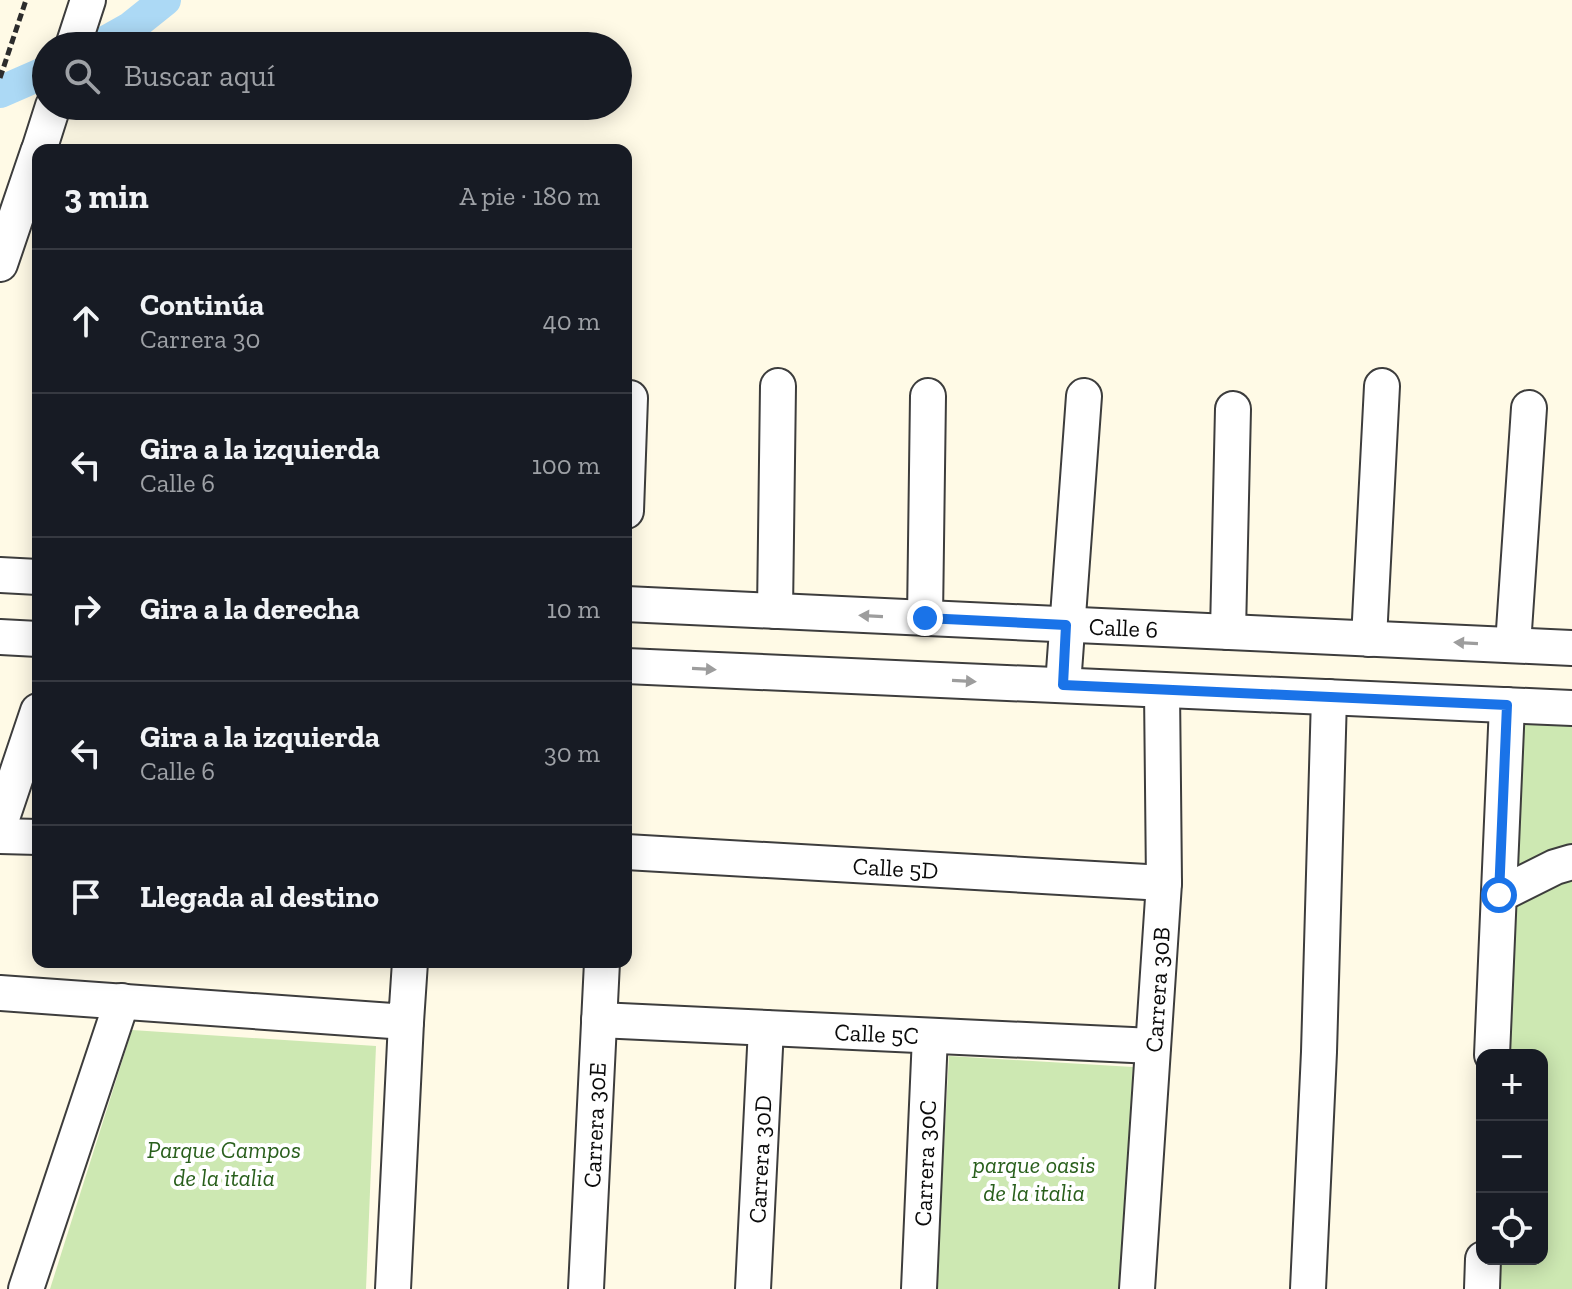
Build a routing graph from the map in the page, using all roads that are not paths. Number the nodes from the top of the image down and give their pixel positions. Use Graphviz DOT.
graph roads {
  1 [pos="88,0"];
  2 [pos="78,32"];
  3 [pos="48,120"];
  4 [pos="40,144"];
  5 [pos="32,169"];
  6 [pos="0,264"];
  7 [pos="778,386"];
  8 [pos="1382,386"];
  9 [pos="928,396"];
  10 [pos="1084,396"];
  11 [pos="1529,408"];
  12 [pos="1233,409"];
  13 [pos="0,575"];
  14 [pos="32,577"];
  15 [pos="632,604"];
  16 [pos="775,611"];
  17 [pos="925,618"];
  18 [pos="1066,625"];
  19 [pos="1228,632"];
  20 [pos="0,637"];
  21 [pos="32,639"];
  22 [pos="1369,639"];
  23 [pos="1513,645"];
  24 [pos="1572,648"];
  25 [pos="632,666"];
  26 [pos="1063,685"];
  27 [pos="1162,690"];
  28 [pos="1329,697"];
  29 [pos="1507,705"];
  30 [pos="1572,708"];
  31 [pos="32,729"];
  32 [pos="0,824"];
  33 [pos="0,836"];
  34 [pos="32,837"];
  35 [pos="632,852"];
  36 [pos="1572,862"];
  37 [pos="1164,883"];
  38 [pos="1499,895"];
  39 [pos="410,968"];
  40 [pos="602,968"];
  41 [pos="0,993"];
  42 [pos="122,1001"];
  43 [pos="599,1020"];
  44 [pos="406,1022"];
  45 [pos="766,1028"];
  46 [pos="930,1036"];
  47 [pos="1153,1046"];
  48 [pos="1492,1049"];
  49 [pos="1483,1265"];
  50 [pos="26,1289"];
  51 [pos="393,1289"];
  52 [pos="586,1289"];
  53 [pos="753,1289"];
  54 [pos="919,1289"];
  55 [pos="1137,1289"];
  56 [pos="1308,1289"];
  57 [pos="1482,1289"];
  1 -- 2 [label="street"];
  3 -- 4 [label="street"];
  5 -- 6 [label="street"];
  7 -- 16 [label="street"];
  8 -- 22 [label="street"];
  9 -- 17 [label="street"];
  10 -- 18 [label="street"];
  11 -- 23 [label="street"];
  12 -- 19 [label="street"];
  13 -- 14 [label="street"];
  15 -- 16 [label="street, Calle 6"];
  17 -- 16 [label="street, Calle 6, one-way"];
  17 -- 18 [label="street, Calle 6"];
  18 -- 19 [label="street, Calle 6"];
  18 -- 26 [label="street"];
  19 -- 22 [label="street, Calle 6"];
  20 -- 21 [label="street"];
  23 -- 22 [label="street, Calle 6, one-way"];
  23 -- 24 [label="street, Calle 6"];
  25 -- 26 [label="street, one-way"];
  26 -- 27 [label="street"];
  27 -- 28 [label="street"];
  27 -- 37 [label="street, Carrera 30B"];
  28 -- 29 [label="street"];
  28 -- 56 [label="street"];
  29 -- 30 [label="street"];
  29 -- 38 [label="street"];
  31 -- 32 [label="street"];
  33 -- 34 [label="street"];
  35 -- 37 [label="street, Calle 5D"];
  36 -- 38 [label="street"];
  37 -- 47 [label="street, Carrera 30B"];
  38 -- 48 [label="street"];
  39 -- 44 [label="street"];
  40 -- 43 [label="street, Carrera 30E"];
  41 -- 42 [label="street"];
  42 -- 44 [label="street"];
  42 -- 50 [label="street"];
  43 -- 45 [label="street, Calle 5C"];
  43 -- 52 [label="street, Carrera 30E"];
  44 -- 51 [label="street"];
  45 -- 46 [label="street, Calle 5C"];
  45 -- 53 [label="street, Carrera 30D"];
  46 -- 47 [label="street, Calle 5C"];
  46 -- 54 [label="street, Carrera 30C"];
  47 -- 55 [label="street, Carrera 30B"];
  49 -- 57 [label="street"];
}
